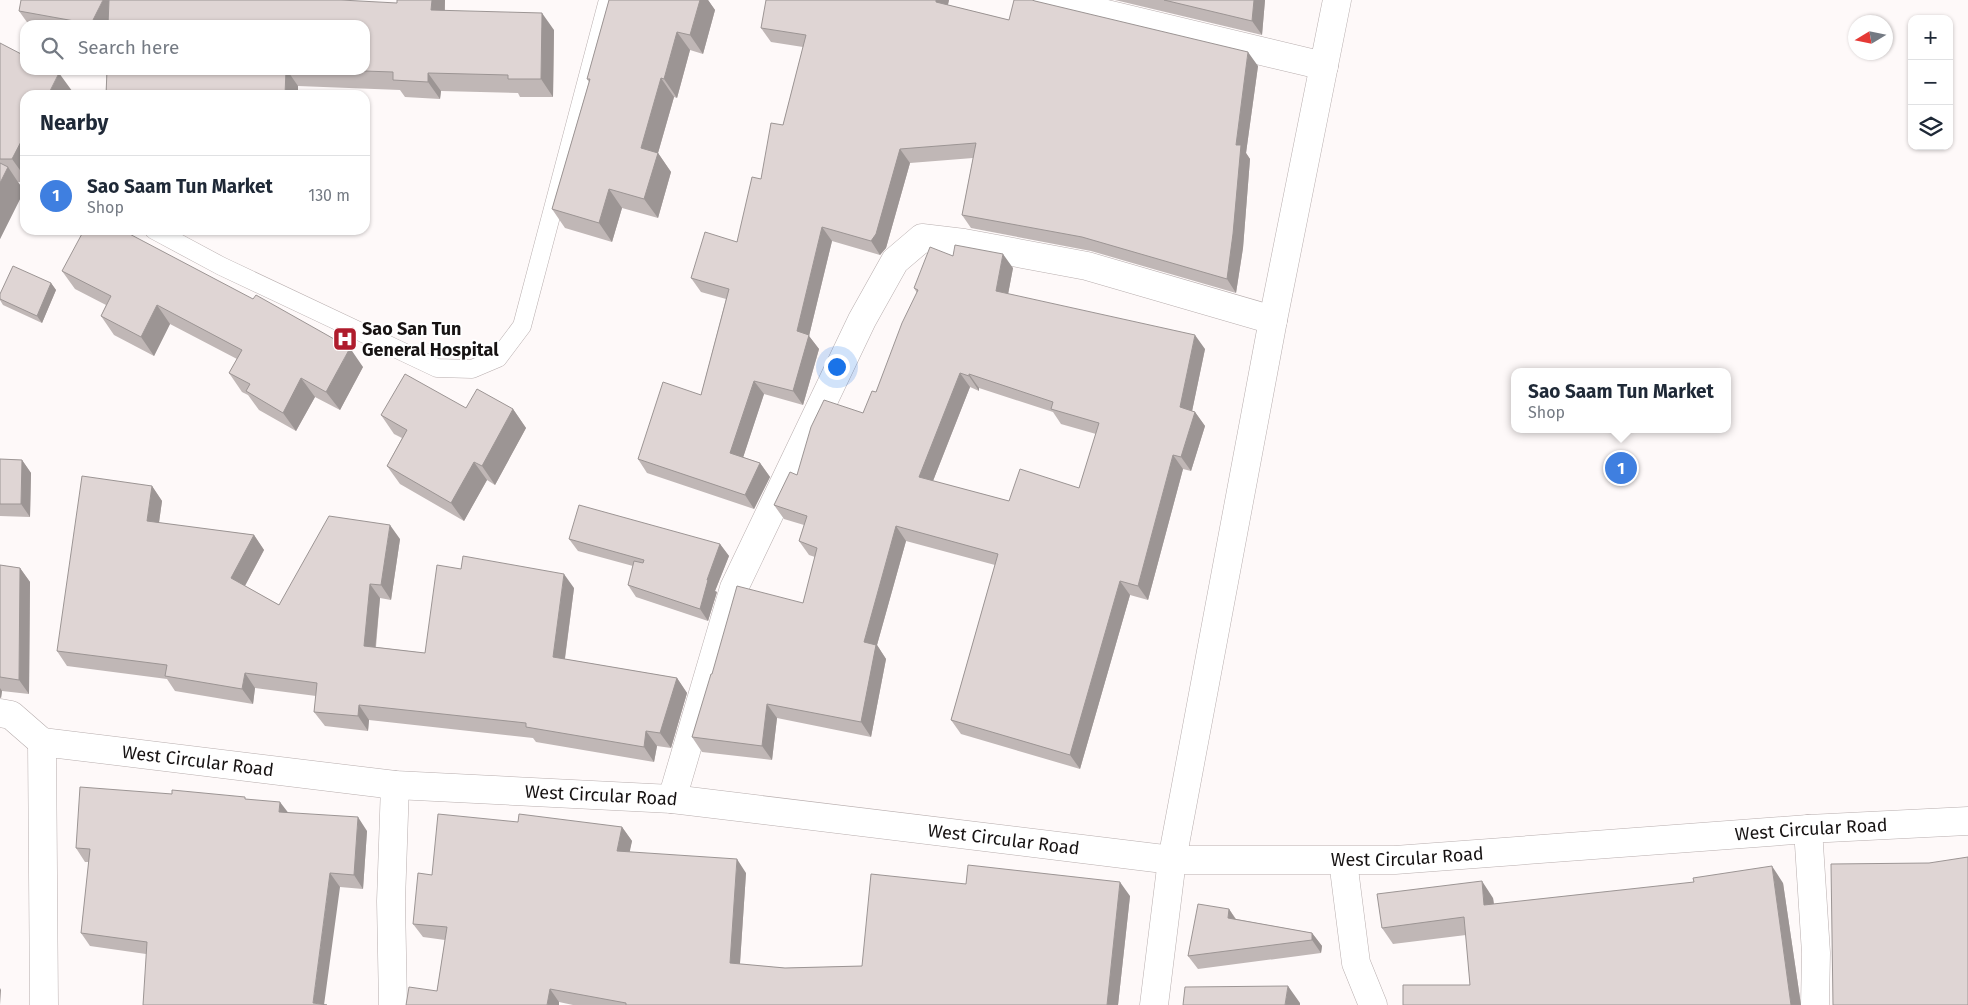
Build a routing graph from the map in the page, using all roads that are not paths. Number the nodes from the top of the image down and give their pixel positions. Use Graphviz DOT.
graph roads {
  1 [pos="608,0"];
  2 [pos="1048,0"];
  3 [pos="1338,0"];
  4 [pos="1324,66"];
  5 [pos="163,235"];
  6 [pos="1273,320"];
  7 [pos="0,713"];
  8 [pos="42,742"];
  9 [pos="395,785"];
  10 [pos="672,799"];
  11 [pos="1968,820"];
  12 [pos="1808,829"];
  13 [pos="1172,860"];
  14 [pos="1343,862"];
  15 [pos="44,1005"];
  16 [pos="394,1005"];
  17 [pos="1154,1005"];
  18 [pos="1373,1005"];
  19 [pos="1815,1005"];
  1 -- 5 [label="lane"];
  2 -- 4 [label="street"];
  3 -- 4 [label="street"];
  4 -- 6 [label="street"];
  6 -- 10 [label="street"];
  6 -- 13 [label="street"];
  7 -- 8 [label="street"];
  8 -- 9 [label="street, West Circular Road"];
  8 -- 15 [label="street"];
  9 -- 10 [label="street, West Circular Road"];
  9 -- 16 [label="street"];
  10 -- 13 [label="street, West Circular Road"];
  11 -- 12 [label="street, West Circular Road"];
  12 -- 14 [label="street, West Circular Road"];
  12 -- 19 [label="street"];
  13 -- 14 [label="street, West Circular Road"];
  13 -- 17 [label="street"];
  14 -- 18 [label="street"];
}
